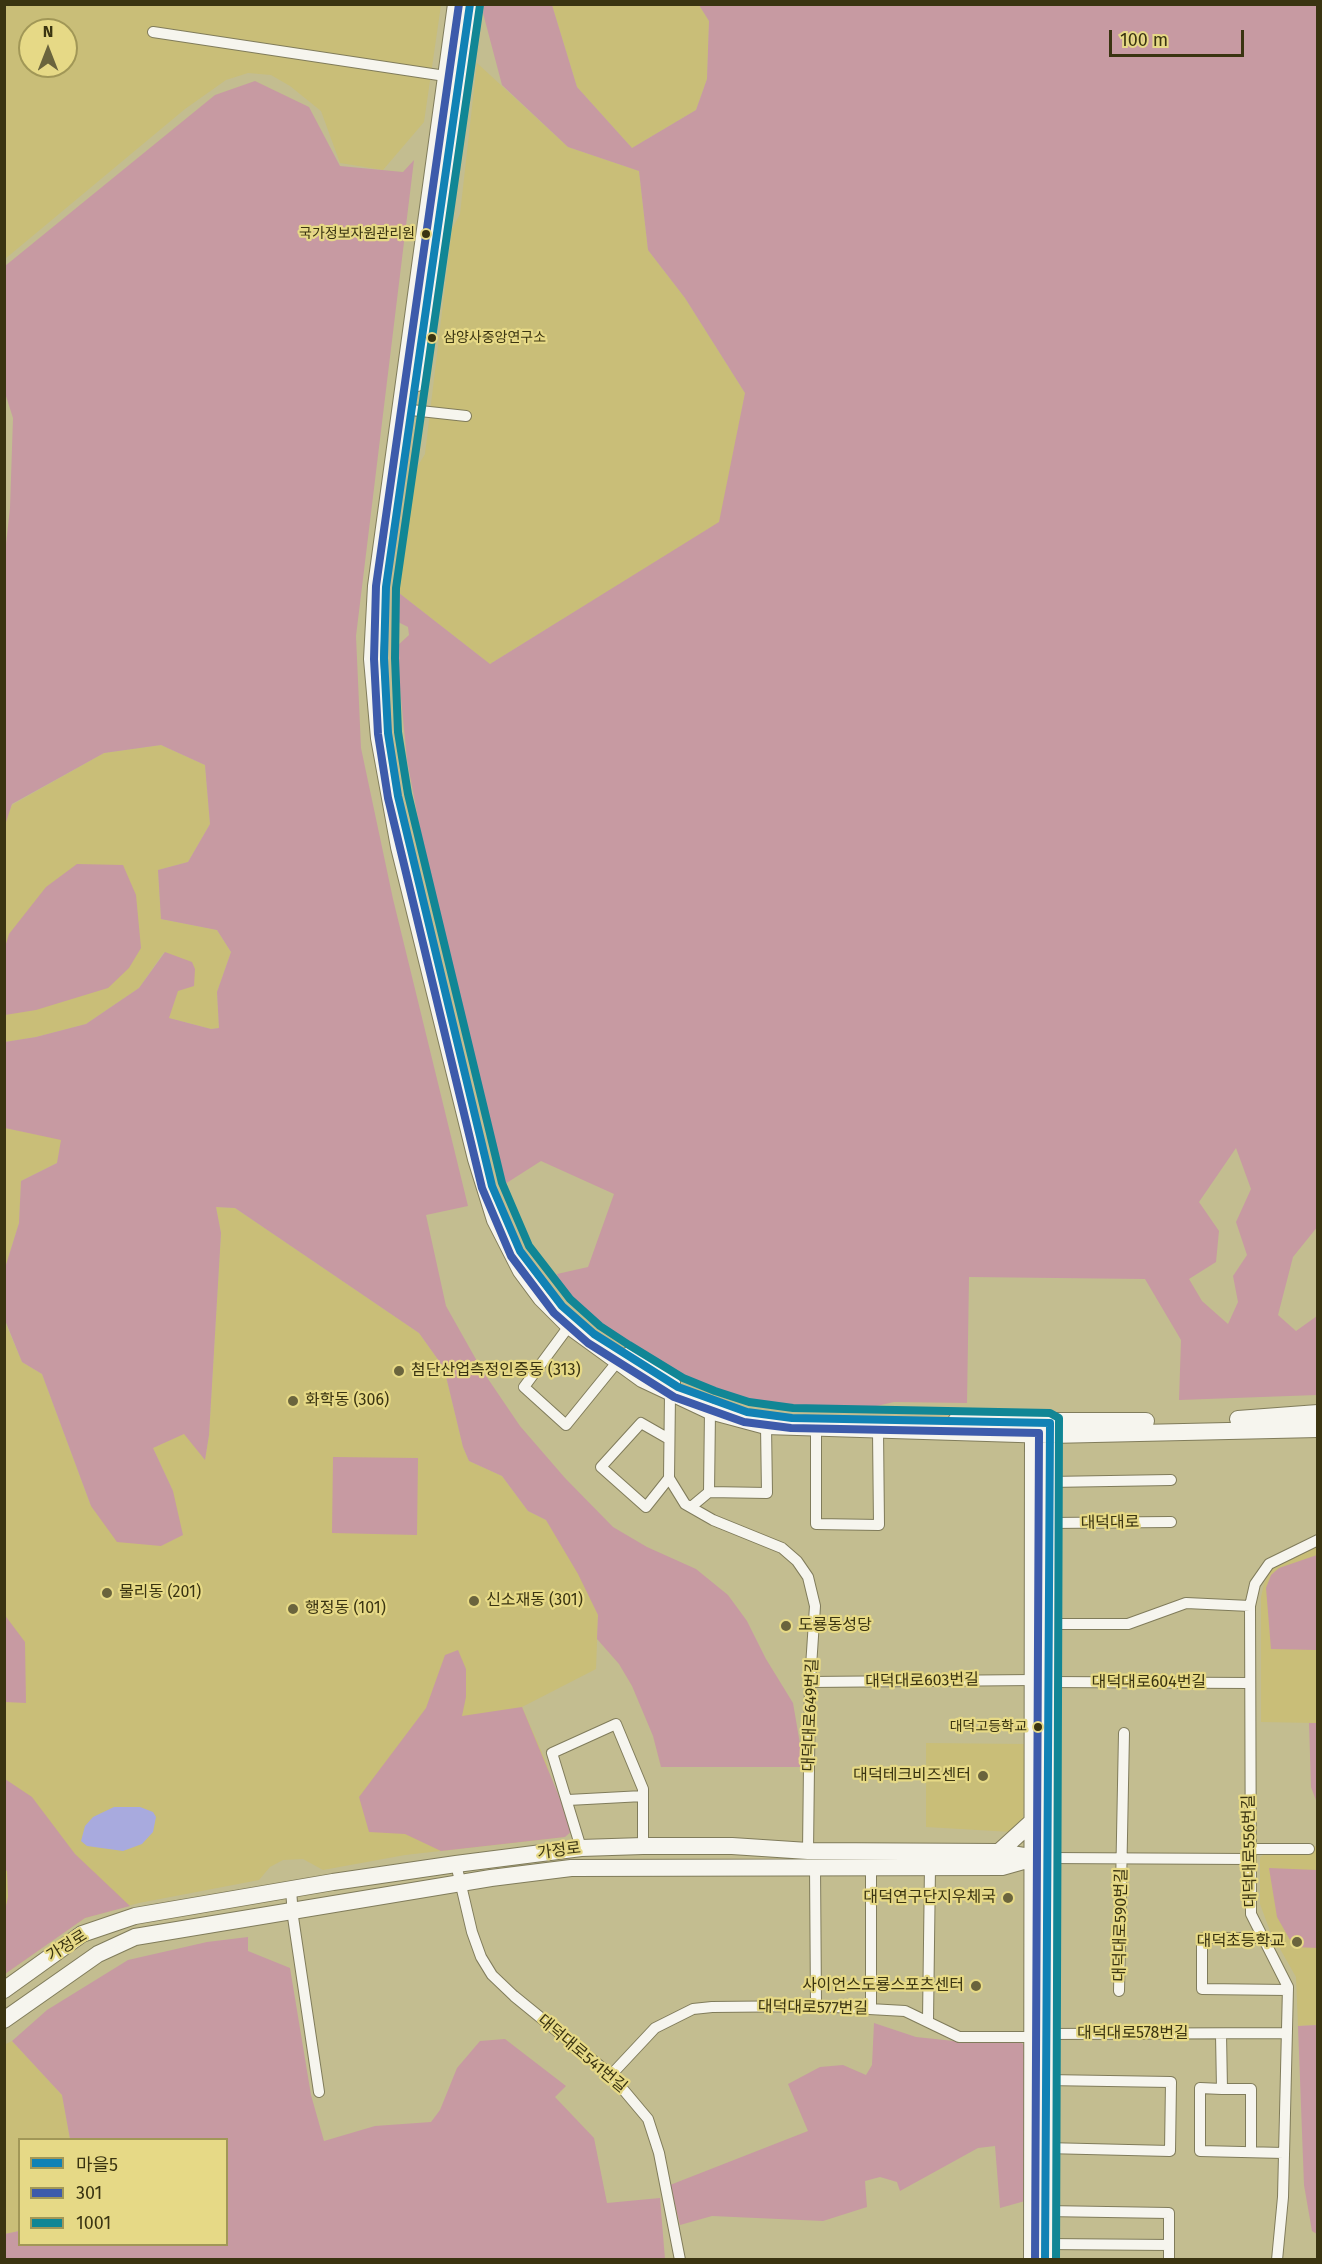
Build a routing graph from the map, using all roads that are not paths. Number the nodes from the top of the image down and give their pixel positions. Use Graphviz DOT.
graph roads {
  1 [pos="456,4"];
  2 [pos="470,4"];
  3 [pos="153,32"];
  4 [pos="452,77"];
  5 [pos="408,410"];
  6 [pos="466,416"];
  7 [pos="569,1326"];
  8 [pos="618,1361"];
  9 [pos="670,1394"];
  10 [pos="710,1411"];
  11 [pos="1317,1413"];
  12 [pos="766,1426"];
  13 [pos="816,1429"];
  14 [pos="1041,1429"];
  15 [pos="1317,1429"];
  16 [pos="878,1431"];
  17 [pos="669,1439"];
  18 [pos="669,1478"];
  19 [pos="1171,1480"];
  20 [pos="1049,1482"];
  21 [pos="708,1492"];
  22 [pos="691,1508"];
  23 [pos="1171,1522"];
  24 [pos="1049,1523"];
  25 [pos="1317,1540"];
  26 [pos="1250,1606"];
  27 [pos="1048,1624"];
  28 [pos="1041,1681"];
  29 [pos="810,1682"];
  30 [pos="1250,1683"];
  31 [pos="1124,1733"];
  32 [pos="643,1796"];
  33 [pos="568,1800"];
  34 [pos="1034,1820"];
  35 [pos="643,1846"];
  36 [pos="581,1848"];
  37 [pos="1309,1849"];
  38 [pos="999,1852"];
  39 [pos="1249,1854"];
  40 [pos="1040,1858"];
  41 [pos="812,1859"];
  42 [pos="1123,1859"];
  43 [pos="456,1864"];
  44 [pos="871,1866"];
  45 [pos="930,1866"];
  46 [pos="460,1884"];
  47 [pos="291,1889"];
  48 [pos="292,1910"];
  49 [pos="1262,1938"];
  50 [pos="4,1990"];
  51 [pos="1288,1990"];
  52 [pos="1119,1991"];
  53 [pos="816,2006"];
  54 [pos="871,2009"];
  55 [pos="4,2020"];
  56 [pos="928,2020"];
  57 [pos="1287,2033"];
  58 [pos="1221,2034"];
  59 [pos="1040,2036"];
  60 [pos="611,2075"];
  61 [pos="1046,2080"];
  62 [pos="1222,2089"];
  63 [pos="319,2092"];
  64 [pos="1046,2148"];
  65 [pos="1251,2151"];
  66 [pos="1284,2153"];
  67 [pos="1045,2211"];
  68 [pos="1169,2245"];
  69 [pos="1045,2252"];
  70 [pos="680,2259"];
  71 [pos="1032,2259"];
  72 [pos="1169,2259"];
  73 [pos="1277,2259"];
  1 -- 4 [label="main road"];
  2 -- 4 [label="main road"];
  3 -- 4 [label="street"];
  4 -- 5 [label="main road"];
  5 -- 6 [label="street"];
  5 -- 7 [label="main road"];
  5 -- 14 [label="main road"];
  7 -- 8 [label="main road"];
  7 -- 8 [label="street"];
  8 -- 9 [label="main road"];
  9 -- 10 [label="main road"];
  9 -- 17 [label="street"];
  10 -- 12 [label="main road"];
  10 -- 21 [label="street"];
  11 -- 14 [label="main road"];
  12 -- 13 [label="main road"];
  12 -- 21 [label="street"];
  13 -- 16 [label="main road"];
  13 -- 16 [label="street"];
  14 -- 15 [label="main road"];
  14 -- 16 [label="main road"];
  14 -- 20 [label="main road"];
  14 -- 28 [label="main road"];
  17 -- 18 [label="street"];
  17 -- 18 [label="street"];
  18 -- 22 [label="street, 대덕대로649번길"];
  19 -- 20 [label="street"];
  20 -- 24 [label="main road"];
  21 -- 22 [label="street"];
  22 -- 29 [label="street, 대덕대로649번길"];
  23 -- 24 [label="street, 대덕대로"];
  24 -- 27 [label="main road"];
  25 -- 26 [label="street, 대덕대로556번길"];
  26 -- 27 [label="street"];
  26 -- 30 [label="street, 대덕대로556번길"];
  27 -- 28 [label="main road"];
  28 -- 29 [label="street, 대덕대로603번길"];
  28 -- 30 [label="street, 대덕대로604번길"];
  28 -- 34 [label="main road"];
  28 -- 40 [label="main road"];
  29 -- 41 [label="street, 대덕대로649번길"];
  30 -- 39 [label="street, 대덕대로556번길"];
  31 -- 42 [label="street, 대덕대로590번길"];
  32 -- 33 [label="street"];
  32 -- 33 [label="street"];
  32 -- 35 [label="street"];
  33 -- 36 [label="street"];
  34 -- 38 [label="main road"];
  34 -- 40 [label="main road"];
  35 -- 36 [label="main road, 가정로"];
  35 -- 41 [label="main road, 가정로"];
  36 -- 43 [label="main road, 가정로"];
  37 -- 39 [label="street, 대덕대로590번길"];
  38 -- 40 [label="main road, 가정로"];
  38 -- 41 [label="main road, 가정로"];
  39 -- 42 [label="street, 대덕대로590번길"];
  39 -- 49 [label="street, 대덕대로556번길"];
  40 -- 42 [label="street, 대덕대로590번길"];
  40 -- 45 [label="main road, 가정로"];
  40 -- 59 [label="main road"];
  41 -- 44 [label="main road, 가정로"];
  41 -- 46 [label="main road, 가정로"];
  41 -- 53 [label="street"];
  42 -- 52 [label="street, 대덕대로590번길"];
  43 -- 46 [label="street, 대덕대로541번길"];
  43 -- 47 [label="main road, 가정로"];
  44 -- 45 [label="main road, 가정로"];
  44 -- 54 [label="street"];
  45 -- 56 [label="street"];
  46 -- 48 [label="main road, 가정로"];
  46 -- 60 [label="street, 대덕대로541번길"];
  47 -- 48 [label="street"];
  47 -- 50 [label="main road, 가정로"];
  48 -- 55 [label="main road, 가정로"];
  48 -- 63 [label="street"];
  49 -- 51 [label="street, 대덕대로556번길"];
  49 -- 51 [label="street"];
  51 -- 57 [label="street, 대덕대로556번길"];
  53 -- 54 [label="street, 대덕대로577번길"];
  53 -- 60 [label="street, 대덕대로577번길"];
  54 -- 56 [label="street, 대덕대로577번길"];
  56 -- 59 [label="street, 대덕대로577번길"];
  57 -- 58 [label="street, 대덕대로578번길"];
  57 -- 66 [label="street, 대덕대로556번길"];
  58 -- 59 [label="street, 대덕대로578번길"];
  58 -- 62 [label="street"];
  59 -- 61 [label="main road"];
  59 -- 71 [label="main road"];
  60 -- 70 [label="street, 대덕대로541번길"];
  61 -- 64 [label="main road"];
  61 -- 64 [label="street"];
  62 -- 65 [label="street"];
  62 -- 65 [label="street"];
  64 -- 67 [label="main road"];
  65 -- 66 [label="street"];
  66 -- 73 [label="street, 대덕대로556번길"];
  67 -- 68 [label="street"];
  67 -- 69 [label="main road"];
  68 -- 69 [label="street"];
  68 -- 72 [label="street"];
}
